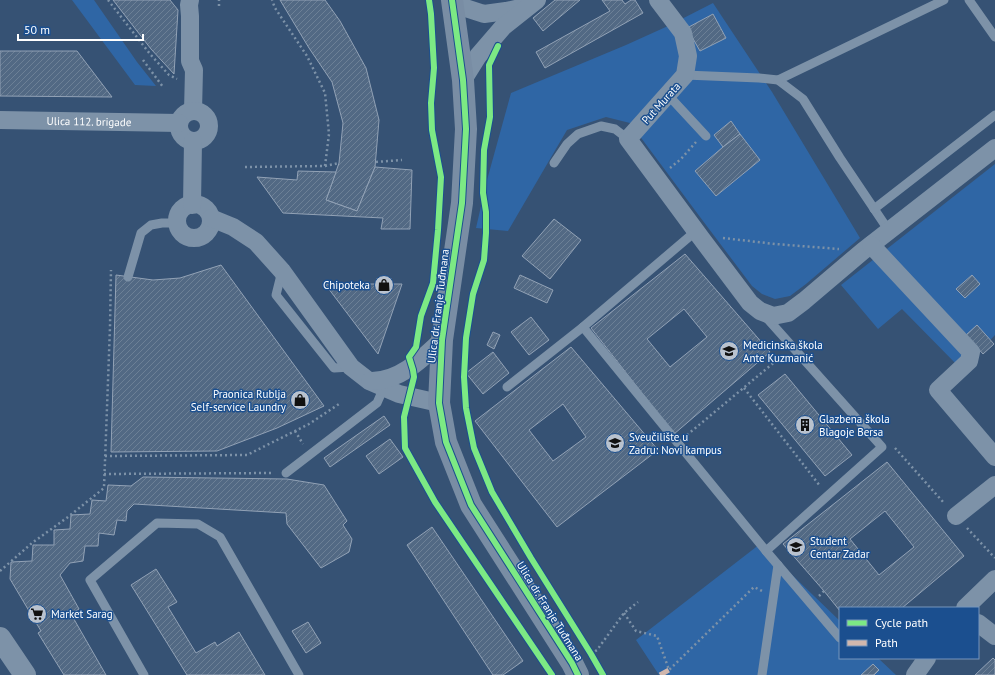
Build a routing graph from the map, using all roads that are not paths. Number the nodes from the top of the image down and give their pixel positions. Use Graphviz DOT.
graph roads {
  1 [pos="190,0"];
  2 [pos="658,0"];
  3 [pos="944,0"];
  4 [pos="969,0"];
  5 [pos="452,2"];
  6 [pos="533,3"];
  7 [pos="995,37"];
  8 [pos="685,75"];
  9 [pos="463,80"];
  10 [pos="778,80"];
  11 [pos="668,95"];
  12 [pos="193,111"];
  13 [pos="995,115"];
  14 [pos="0,120"];
  15 [pos="179,123"];
  16 [pos="706,136"];
  17 [pos="628,139"];
  18 [pos="193,141"];
  19 [pos="995,148"];
  20 [pos="554,163"];
  21 [pos="192,204"];
  22 [pos="874,209"];
  23 [pos="211,218"];
  24 [pos="177,223"];
  25 [pos="889,231"];
  26 [pos="698,235"];
  27 [pos="867,248"];
  28 [pos="128,276"];
  29 [pos="760,311"];
  30 [pos="584,327"];
  31 [pos="442,340"];
  32 [pos="376,384"];
  33 [pos="507,387"];
  34 [pos="439,403"];
  35 [pos="995,457"];
  36 [pos="286,473"];
  37 [pos="995,485"];
  38 [pos="956,516"];
  39 [pos="766,552"];
  40 [pos="778,565"];
  41 [pos="995,579"];
  42 [pos="966,607"];
  43 [pos="979,624"];
  44 [pos="995,636"];
  45 [pos="839,637"];
  46 [pos="0,638"];
  47 [pos="926,659"];
  48 [pos="584,663"];
  49 [pos="25,675"];
  50 [pos="144,675"];
  51 [pos="299,675"];
  52 [pos="762,675"];
  53 [pos="915,675"];
  1 -- 12 [label="street"];
  2 -- 8 [label="street, Put Murata"];
  3 -- 10 [label="lane"];
  4 -- 7 [label="lane"];
  5 -- 6 [label="street"];
  5 -- 9 [label="main road, Ulica dr. Franje Tuđmana"];
  6 -- 9 [label="street"];
  8 -- 10 [label="lane"];
  8 -- 11 [label="street, Put Murata"];
  9 -- 31 [label="main road, Ulica dr. Franje Tuđmana"];
  10 -- 22 [label="lane"];
  11 -- 16 [label="lane"];
  11 -- 17 [label="street, Put Murata"];
  12 -- 15 [label="street"];
  12 -- 18 [label="street"];
  13 -- 22 [label="lane"];
  14 -- 15 [label="street, Ulica 112. brigade"];
  15 -- 18 [label="street"];
  17 -- 20 [label="lane"];
  17 -- 26 [label="street"];
  18 -- 21 [label="street"];
  19 -- 25 [label="street"];
  21 -- 23 [label="street"];
  21 -- 24 [label="street"];
  22 -- 25 [label="lane"];
  23 -- 24 [label="street"];
  23 -- 32 [label="street"];
  24 -- 28 [label="lane"];
  25 -- 27 [label="street"];
  26 -- 29 [label="street"];
  26 -- 30 [label="lane"];
  27 -- 29 [label="street"];
  27 -- 35 [label="street"];
  29 -- 39 [label="lane"];
  30 -- 33 [label="lane"];
  30 -- 39 [label="lane"];
  31 -- 32 [label="street"];
  31 -- 34 [label="main road, Ulica dr. Franje Tuđmana"];
  32 -- 34 [label="street"];
  32 -- 36 [label="lane"];
  34 -- 48 [label="main road, Ulica dr. Franje Tuđmana"];
  37 -- 38 [label="street"];
  39 -- 40 [label="lane"];
  40 -- 45 [label="lane"];
  40 -- 52 [label="lane"];
  41 -- 42 [label="street"];
  43 -- 44 [label="street"];
  46 -- 49 [label="street"];
  47 -- 53 [label="street"];
  50 -- 51 [label="lane"];
}
